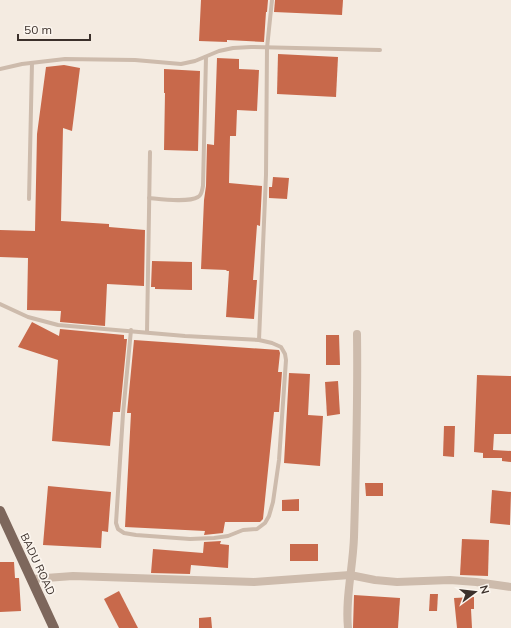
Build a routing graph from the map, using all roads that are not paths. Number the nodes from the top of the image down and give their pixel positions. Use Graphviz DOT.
graph roads {
  1 [pos="272,0"];
  2 [pos="267,48"];
  3 [pos="380,50"];
  4 [pos="206,57"];
  5 [pos="32,63"];
  6 [pos="0,69"];
  7 [pos="150,152"];
  8 [pos="149,198"];
  9 [pos="29,199"];
  10 [pos="0,304"];
  11 [pos="131,330"];
  12 [pos="147,332"];
  13 [pos="357,334"];
  14 [pos="259,340"];
  15 [pos="0,510"];
  16 [pos="4,526"];
  17 [pos="350,575"];
  18 [pos="32,579"];
  19 [pos="511,587"];
  20 [pos="54,628"];
  21 [pos="348,628"];
  1 -- 2 [label="lane"];
  2 -- 3 [label="lane"];
  2 -- 4 [label="lane"];
  2 -- 14 [label="lane"];
  4 -- 5 [label="lane"];
  4 -- 8 [label="lane"];
  5 -- 6 [label="lane"];
  5 -- 9 [label="lane"];
  7 -- 8 [label="lane"];
  8 -- 12 [label="lane"];
  10 -- 11 [label="lane"];
  11 -- 12 [label="lane"];
  11 -- 14 [label="lane"];
  12 -- 14 [label="lane"];
  13 -- 17 [label="street"];
  15 -- 16 [label="main road, BADU ROAD"];
  16 -- 18 [label="main road, BADU ROAD"];
  17 -- 18 [label="street"];
  17 -- 19 [label="street"];
  17 -- 21 [label="street"];
  18 -- 20 [label="main road, BADU ROAD"];
}
